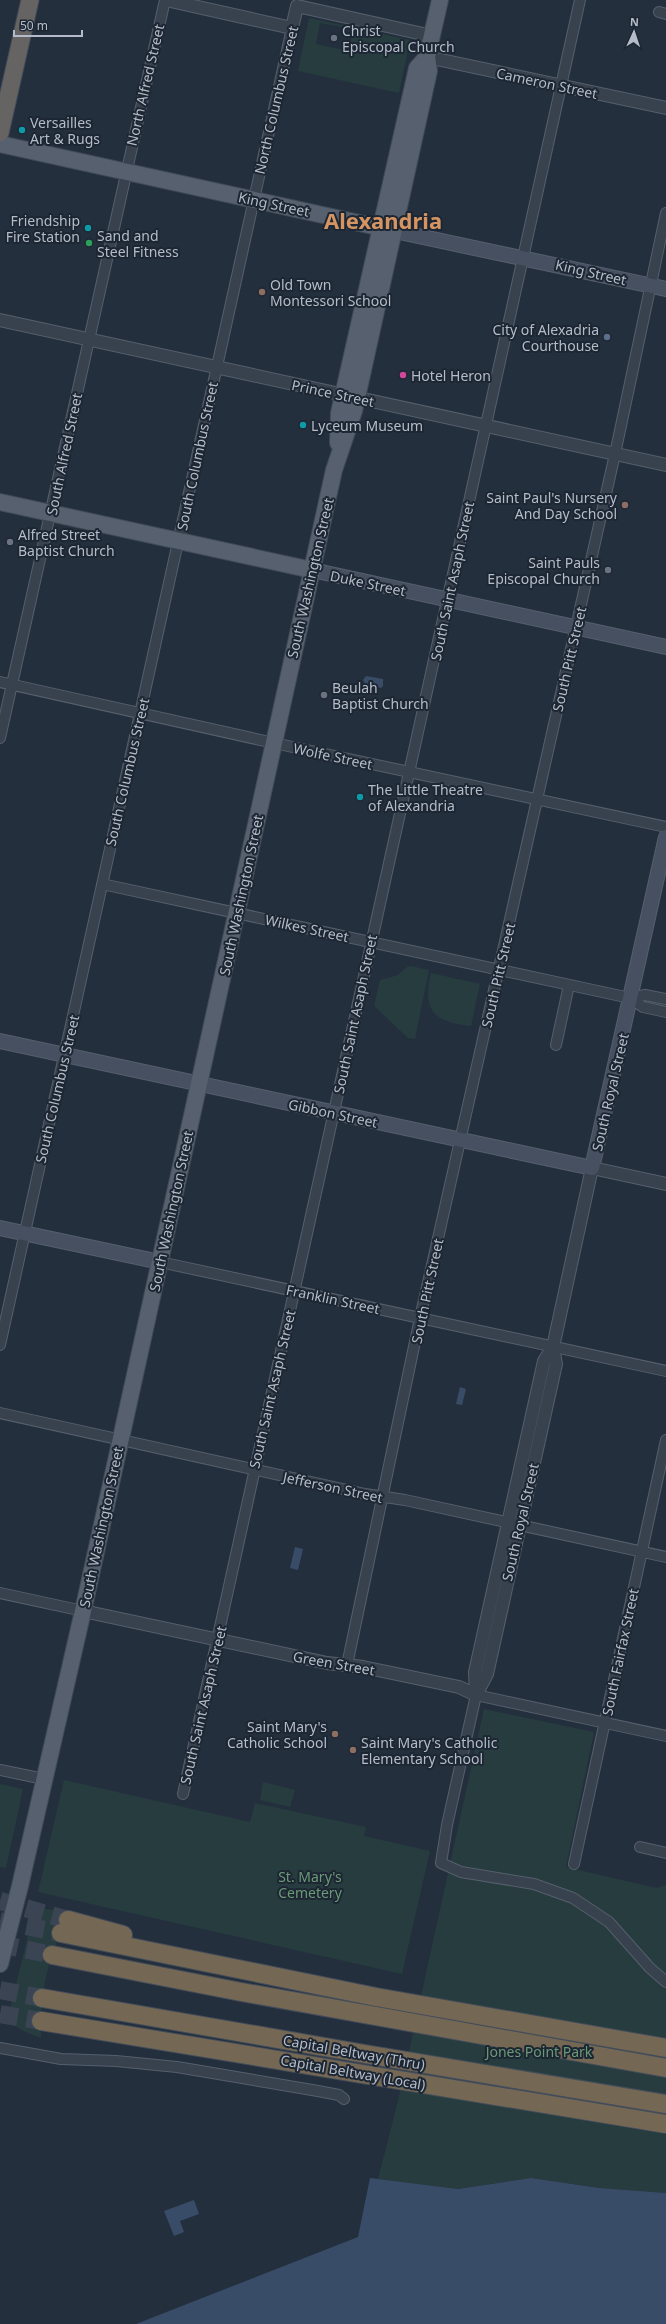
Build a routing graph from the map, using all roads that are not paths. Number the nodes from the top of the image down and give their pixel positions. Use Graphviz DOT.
graph roads {
  1 [pos="30,0"];
  2 [pos="165,0"];
  3 [pos="440,0"];
  4 [pos="580,0"];
  5 [pos="297,3"];
  6 [pos="292,28"];
  7 [pos="432,36"];
  8 [pos="427,57"];
  9 [pos="562,86"];
  10 [pos="666,108"];
  11 [pos="0,133"];
  12 [pos="0,144"];
  13 [pos="126,170"];
  14 [pos="253,199"];
  15 [pos="666,213"];
  16 [pos="389,229"];
  17 [pos="523,257"];
  18 [pos="650,285"];
  19 [pos="666,289"];
  20 [pos="0,320"];
  21 [pos="89,340"];
  22 [pos="216,368"];
  23 [pos="350,397"];
  24 [pos="485,426"];
  25 [pos="615,454"];
  26 [pos="666,465"];
  27 [pos="0,502"];
  28 [pos="50,513"];
  29 [pos="178,542"];
  30 [pos="312,570"];
  31 [pos="448,600"];
  32 [pos="576,628"];
  33 [pos="666,647"];
  34 [pos="0,682"];
  35 [pos="12,684"];
  36 [pos="140,712"];
  37 [pos="0,738"];
  38 [pos="274,743"];
  39 [pos="410,772"];
  40 [pos="538,800"];
  41 [pos="666,827"];
  42 [pos="666,837"];
  43 [pos="102,884"];
  44 [pos="237,913"];
  45 [pos="371,942"];
  46 [pos="499,969"];
  47 [pos="569,985"];
  48 [pos="630,998"];
  49 [pos="666,999"];
  50 [pos="666,1012"];
  51 [pos="0,1041"];
  52 [pos="556,1045"];
  53 [pos="64,1055"];
  54 [pos="199,1084"];
  55 [pos="334,1114"];
  56 [pos="461,1140"];
  57 [pos="592,1168"];
  58 [pos="666,1184"];
  59 [pos="0,1228"];
  60 [pos="25,1233"];
  61 [pos="160,1262"];
  62 [pos="294,1291"];
  63 [pos="420,1318"];
  64 [pos="0,1346"];
  65 [pos="553,1347"];
  66 [pos="666,1371"];
  67 [pos="0,1413"];
  68 [pos="121,1440"];
  69 [pos="666,1440"];
  70 [pos="254,1470"];
  71 [pos="384,1498"];
  72 [pos="514,1524"];
  73 [pos="642,1552"];
  74 [pos="666,1557"];
  75 [pos="0,1593"];
  76 [pos="83,1611"];
  77 [pos="218,1640"];
  78 [pos="347,1665"];
  79 [pos="476,1695"];
  80 [pos="605,1723"];
  81 [pos="666,1736"];
  82 [pos="0,1770"];
  83 [pos="44,1779"];
  84 [pos="183,1794"];
  85 [pos="640,1847"];
  86 [pos="666,1853"];
  87 [pos="574,1864"];
  88 [pos="64,1927"];
  89 [pos="52,1955"];
  90 [pos="0,1964"];
  91 [pos="666,1982"];
  92 [pos="42,1998"];
  93 [pos="41,2021"];
  94 [pos="0,2048"];
  95 [pos="666,2048"];
  96 [pos="666,2068"];
  97 [pos="344,2099"];
  98 [pos="666,2104"];
  99 [pos="666,2124"];
  1 -- 11 [label="highway"];
  2 -- 6 [label="street"];
  2 -- 13 [label="street, North Alfred Street"];
  3 -- 7 [label="main road, South Washington Street"];
  4 -- 9 [label="street, South Saint Asaph Street"];
  5 -- 6 [label="street, North Columbus Street"];
  5 -- 7 [label="street"];
  6 -- 14 [label="street, North Columbus Street"];
  7 -- 8 [label="main road, South Washington Street"];
  8 -- 9 [label="street, Cameron Street"];
  8 -- 16 [label="main road, South Washington Street"];
  9 -- 10 [label="street, Cameron Street"];
  9 -- 17 [label="street, South Saint Asaph Street"];
  12 -- 13 [label="main road, King Street"];
  13 -- 14 [label="main road, King Street"];
  13 -- 21 [label="street, South Alfred Street"];
  14 -- 16 [label="main road, King Street"];
  14 -- 22 [label="street, South Columbus Street"];
  15 -- 18 [label="street, South Pitt Street"];
  16 -- 17 [label="main road, King Street"];
  16 -- 23 [label="main road, South Washington Street"];
  17 -- 18 [label="main road, King Street"];
  17 -- 24 [label="street, South Saint Asaph Street"];
  18 -- 19 [label="main road, King Street"];
  18 -- 25 [label="street, South Pitt Street"];
  20 -- 21 [label="street, Prince Street"];
  21 -- 22 [label="street, Prince Street"];
  21 -- 28 [label="street, South Alfred Street"];
  22 -- 23 [label="street, Prince Street"];
  22 -- 29 [label="street, South Columbus Street"];
  23 -- 24 [label="street, Prince Street"];
  23 -- 30 [label="main road, South Washington Street"];
  24 -- 25 [label="street, Prince Street"];
  24 -- 31 [label="street, South Saint Asaph Street"];
  25 -- 26 [label="street, Prince Street"];
  25 -- 32 [label="street, South Pitt Street"];
  27 -- 28 [label="main road, Duke Street"];
  28 -- 29 [label="main road, Duke Street"];
  28 -- 35 [label="street, South Alfred Street"];
  29 -- 30 [label="main road, Duke Street"];
  29 -- 36 [label="street, South Columbus Street"];
  30 -- 31 [label="main road, Duke Street"];
  30 -- 38 [label="main road, South Washington Street"];
  31 -- 32 [label="main road, Duke Street"];
  31 -- 39 [label="street, South Saint Asaph Street"];
  32 -- 33 [label="main road, Duke Street"];
  32 -- 40 [label="street, South Pitt Street"];
  34 -- 35 [label="street, Wolfe Street"];
  35 -- 36 [label="street, Wolfe Street"];
  35 -- 37 [label="street, South Alfred Street"];
  36 -- 38 [label="street, Wolfe Street"];
  36 -- 43 [label="street, South Columbus Street"];
  38 -- 39 [label="street, Wolfe Street"];
  38 -- 44 [label="main road, South Washington Street"];
  39 -- 40 [label="street, Wolfe Street"];
  39 -- 45 [label="street, South Saint Asaph Street"];
  40 -- 41 [label="street, Wolfe Street"];
  40 -- 46 [label="street, South Pitt Street"];
  42 -- 48 [label="main road, South Royal Street"];
  43 -- 44 [label="street, Wilkes Street"];
  43 -- 53 [label="street, South Columbus Street"];
  44 -- 45 [label="street, Wilkes Street"];
  44 -- 54 [label="main road, South Washington Street"];
  45 -- 46 [label="street, Wilkes Street"];
  45 -- 55 [label="street, South Saint Asaph Street"];
  46 -- 47 [label="street, Wilkes Street"];
  46 -- 56 [label="street, South Pitt Street"];
  47 -- 48 [label="street, Wilkes Street"];
  47 -- 52 [label="street"];
  48 -- 49 [label="street, Wilkes Street"];
  48 -- 50 [label="street, Wilkes Street"];
  48 -- 57 [label="main road, South Royal Street"];
  51 -- 53 [label="main road, Gibbon Street"];
  53 -- 54 [label="main road, Gibbon Street"];
  53 -- 60 [label="street, South Columbus Street"];
  54 -- 55 [label="main road, Gibbon Street"];
  54 -- 61 [label="main road, South Washington Street"];
  55 -- 56 [label="main road, Gibbon Street"];
  55 -- 62 [label="street, South Saint Asaph Street"];
  56 -- 57 [label="main road, Gibbon Street"];
  56 -- 63 [label="street, South Pitt Street"];
  57 -- 58 [label="street, Gibbon Street"];
  57 -- 65 [label="street, South Royal Street"];
  59 -- 60 [label="main road, Franklin Street"];
  60 -- 61 [label="main road, Franklin Street"];
  60 -- 64 [label="street, South Columbus Street"];
  61 -- 62 [label="street, Franklin Street"];
  61 -- 68 [label="main road, South Washington Street"];
  62 -- 63 [label="street, Franklin Street"];
  62 -- 70 [label="street, South Saint Asaph Street"];
  63 -- 65 [label="street, Franklin Street"];
  63 -- 71 [label="street, South Pitt Street"];
  65 -- 66 [label="street, Franklin Street"];
  65 -- 72 [label="street, South Royal Street"];
  67 -- 68 [label="street, Jefferson Street"];
  68 -- 70 [label="street, Jefferson Street"];
  68 -- 76 [label="main road, South Washington Street"];
  69 -- 73 [label="street, South Fairfax Street"];
  70 -- 71 [label="street, Jefferson Street"];
  70 -- 77 [label="street, South Saint Asaph Street"];
  71 -- 72 [label="street, Jefferson Street"];
  71 -- 78 [label="street, South Pitt Street"];
  72 -- 73 [label="street, Jefferson Street"];
  72 -- 79 [label="street, South Royal Street"];
  73 -- 74 [label="street, Jefferson Street"];
  73 -- 80 [label="street, South Fairfax Street"];
  75 -- 76 [label="street, Green Street"];
  76 -- 77 [label="street, Green Street"];
  76 -- 83 [label="main road, South Washington Street"];
  77 -- 78 [label="street, Green Street"];
  77 -- 84 [label="street, South Saint Asaph Street"];
  78 -- 79 [label="street, Green Street"];
  79 -- 80 [label="street, Green Street"];
  79 -- 91 [label="street, South Royal Street"];
  80 -- 81 [label="street, Green Street"];
  80 -- 87 [label="street, South Fairfax Street"];
  82 -- 83 [label="street"];
  83 -- 90 [label="main road, South Washington Street"];
  85 -- 86 [label="street"];
  88 -- 95 [label="highway"];
  89 -- 96 [label="highway"];
  92 -- 98 [label="highway, Capital Beltway (Thru)"];
  93 -- 99 [label="highway, Capital Beltway (Local)"];
  94 -- 97 [label="street"];
}
